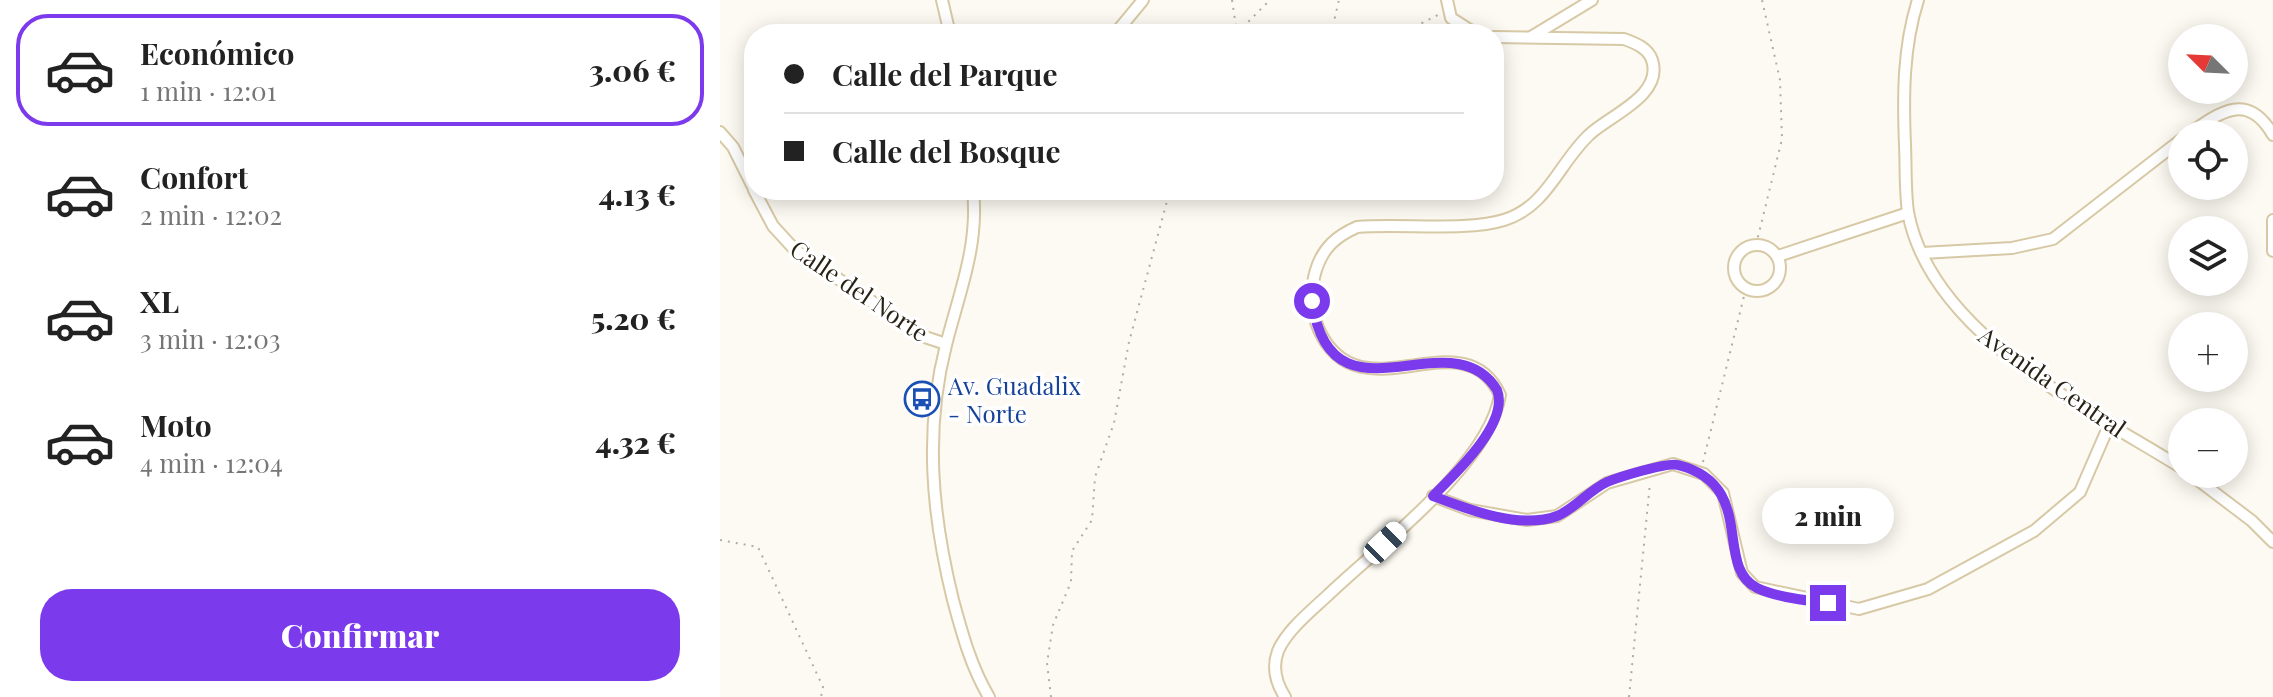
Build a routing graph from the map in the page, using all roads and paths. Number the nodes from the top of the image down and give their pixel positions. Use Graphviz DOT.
graph roads {
  1 [pos="942,0"];
  2 [pos="1143,0"];
  3 [pos="1232,0"];
  4 [pos="1270,0"];
  5 [pos="1339,0"];
  6 [pos="1592,0"];
  7 [pos="1762,0"];
  8 [pos="1918,0"];
  9 [pos="1448,5"];
  10 [pos="948,24"];
  11 [pos="1123,24"];
  12 [pos="1236,24"];
  13 [pos="1247,24"];
  14 [pos="1334,24"];
  15 [pos="1417,24"];
  16 [pos="1458,24"];
  17 [pos="1504,37"];
  18 [pos="1530,38"];
  19 [pos="2209,120"];
  20 [pos="720,132"];
  21 [pos="2273,135"];
  22 [pos="2168,150"];
  23 [pos="744,170"];
  24 [pos="759,200"];
  25 [pos="973,200"];
  26 [pos="1167,200"];
  27 [pos="1908,213"];
  28 [pos="2273,220"];
  29 [pos="1756,245"];
  30 [pos="2273,251"];
  31 [pos="1922,253"];
  32 [pos="1778,256"];
  33 [pos="1746,288"];
  34 [pos="946,344"];
  35 [pos="2110,423"];
  36 [pos="2168,459"];
  37 [pos="1651,470"];
  38 [pos="1700,472"];
  39 [pos="2208,488"];
  40 [pos="1433,496"];
  41 [pos="720,540"];
  42 [pos="2273,542"];
  43 [pos="821,697"];
  44 [pos="989,697"];
  45 [pos="1051,697"];
  46 [pos="1285,697"];
  47 [pos="1629,697"];
  1 -- 10 [label="street"];
  2 -- 11 [label="street"];
  3 -- 12 [label="path"];
  4 -- 13 [label="path"];
  5 -- 14 [label="path"];
  6 -- 18 [label="street"];
  7 -- 29 [label="path"];
  8 -- 27 [label="street, Avenida Central"];
  9 -- 15 [label="path"];
  9 -- 16 [label="street"];
  17 -- 18 [label="street"];
  18 -- 40 [label="street"];
  19 -- 21 [label="street"];
  20 -- 23 [label="street, Calle del Norte"];
  22 -- 31 [label="street"];
  24 -- 34 [label="street, Calle del Norte"];
  25 -- 34 [label="street"];
  26 -- 45 [label="path"];
  27 -- 31 [label="street, Avenida Central"];
  27 -- 32 [label="street"];
  28 -- 30 [label="street"];
  29 -- 32 [label="street"];
  29 -- 33 [label="street"];
  31 -- 35 [label="street, Avenida Central"];
  32 -- 33 [label="street"];
  33 -- 38 [label="path"];
  34 -- 44 [label="street"];
  35 -- 36 [label="street, Avenida Central"];
  35 -- 38 [label="street"];
  37 -- 38 [label="street"];
  37 -- 40 [label="street"];
  37 -- 47 [label="path"];
  39 -- 42 [label="street"];
  40 -- 46 [label="street"];
  41 -- 43 [label="path"];
}
